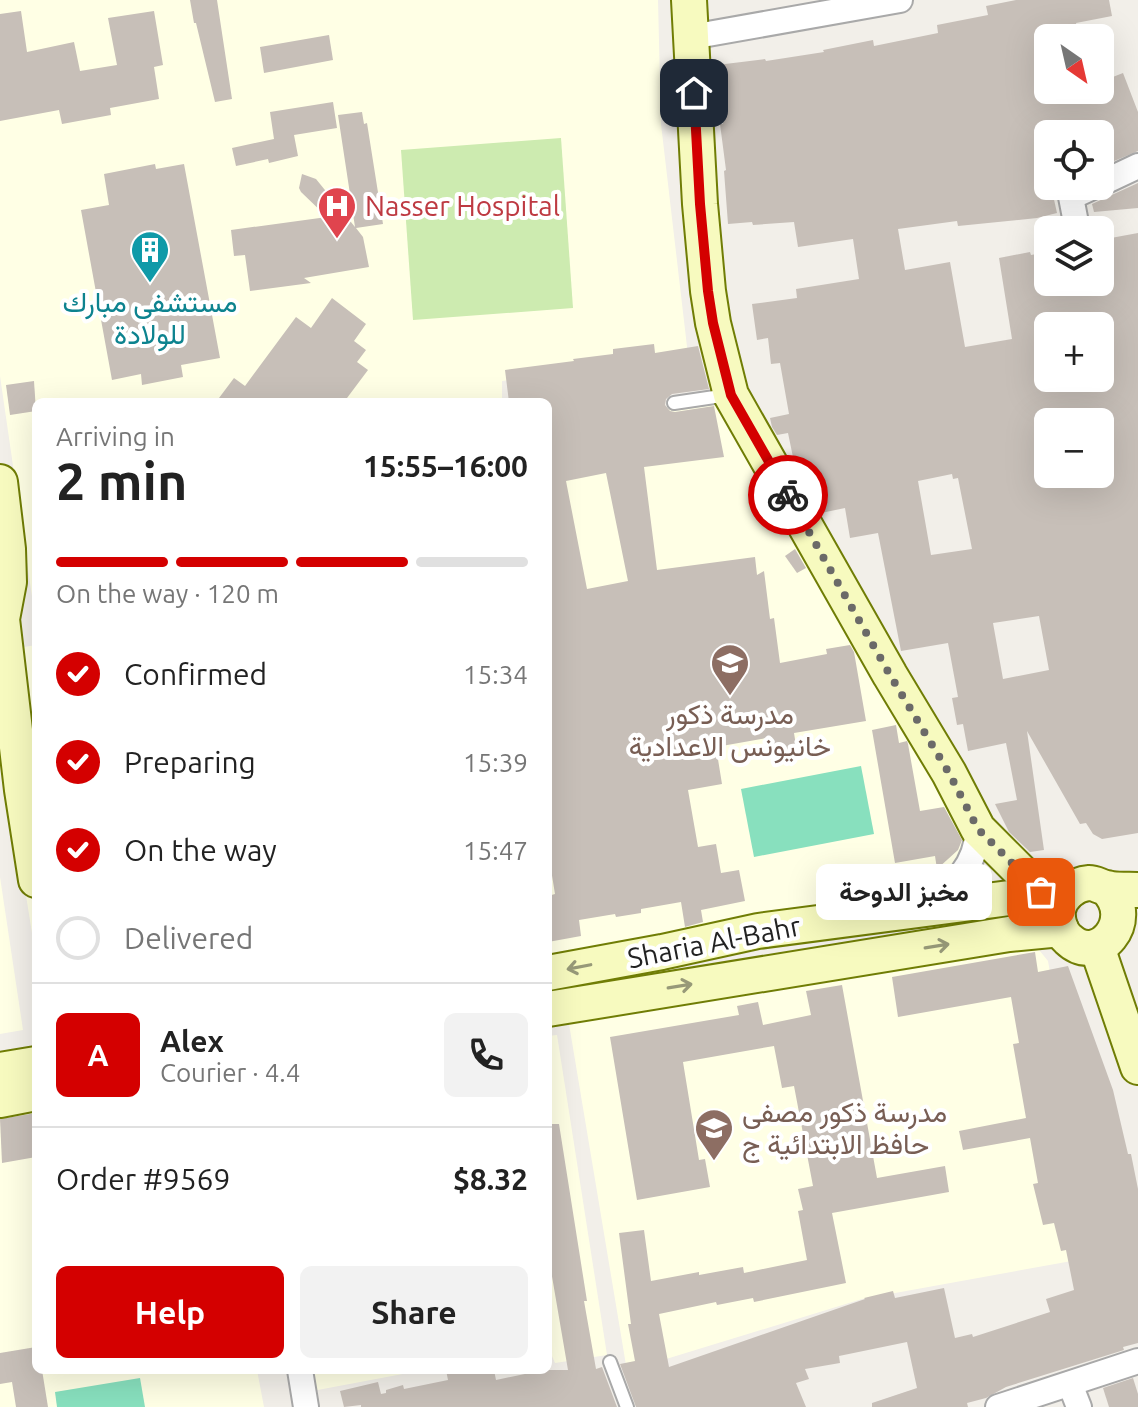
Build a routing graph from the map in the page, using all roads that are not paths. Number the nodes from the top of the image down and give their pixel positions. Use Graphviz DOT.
graph roads {
  1 [pos="689,0"];
  2 [pos="900,0"];
  3 [pos="691,37"];
  4 [pos="1138,166"];
  5 [pos="1114,177"];
  6 [pos="731,395"];
  7 [pos="674,403"];
  8 [pos="0,482"];
  9 [pos="1,619"];
  10 [pos="978,829"];
  11 [pos="32,854"];
  12 [pos="1123,889"];
  13 [pos="1056,891"];
  14 [pos="921,909"];
  15 [pos="1130,919"];
  16 [pos="1061,929"];
  17 [pos="1097,947"];
  18 [pos="552,972"];
  19 [pos="552,1008"];
  20 [pos="32,1065"];
  21 [pos="1138,1067"];
  22 [pos="0,1070"];
  23 [pos="32,1094"];
  24 [pos="0,1100"];
  25 [pos="1138,1361"];
  26 [pos="610,1362"];
  27 [pos="301,1374"];
  28 [pos="1075,1396"];
  29 [pos="306,1407"];
  30 [pos="627,1407"];
  31 [pos="998,1407"];
  1 -- 3 [label="street"];
  2 -- 3 [label="street"];
  3 -- 6 [label="street"];
  4 -- 5 [label="street"];
  6 -- 7 [label="lane"];
  6 -- 10 [label="street"];
  8 -- 9 [label="street"];
  9 -- 11 [label="street"];
  10 -- 13 [label="street"];
  10 -- 14 [label="street"];
  12 -- 13 [label="street, Sharia Al-Bahr"];
  12 -- 15 [label="street"];
  13 -- 14 [label="street, Sharia Al-Bahr"];
  13 -- 16 [label="street"];
  14 -- 18 [label="street, Sharia Al-Bahr, one-way"];
  15 -- 17 [label="street"];
  16 -- 17 [label="street"];
  19 -- 16 [label="street, Sharia Al-Bahr, one-way"];
  17 -- 21 [label="street"];
  20 -- 22 [label="street"];
  23 -- 24 [label="street"];
  25 -- 28 [label="street"];
  26 -- 30 [label="lane"];
  27 -- 29 [label="street"];
  28 -- 31 [label="street"];
}
